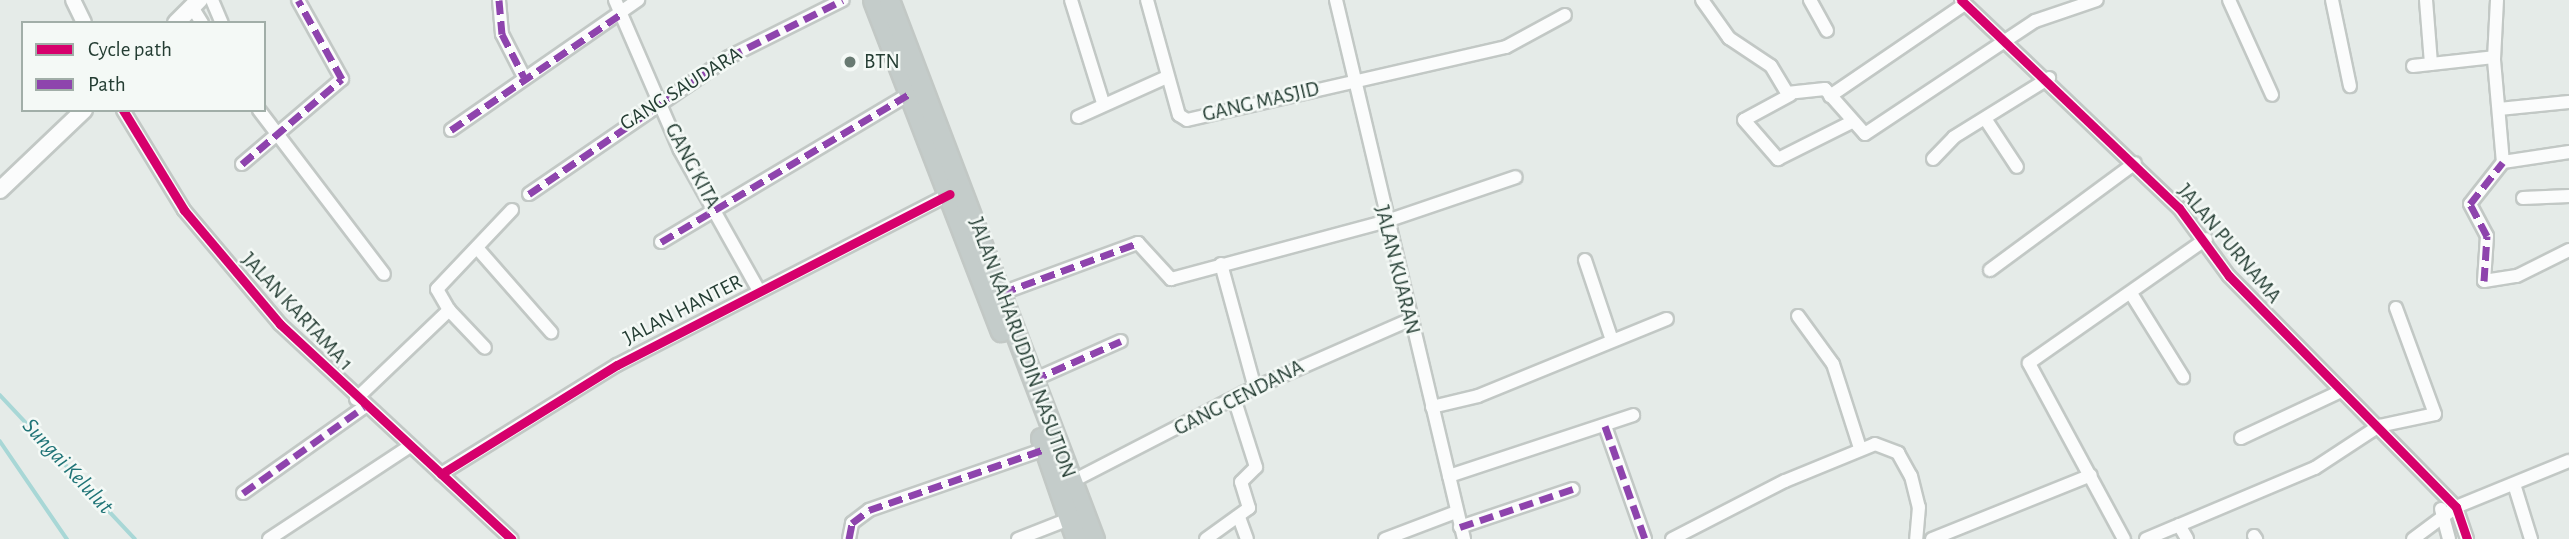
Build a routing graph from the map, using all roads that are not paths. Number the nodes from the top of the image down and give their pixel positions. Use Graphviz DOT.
graph roads {
  1 [pos="73,0"];
  2 [pos="212,0"];
  3 [pos="298,0"];
  4 [pos="499,0"];
  5 [pos="615,0"];
  6 [pos="638,0"];
  7 [pos="843,0"];
  8 [pos="873,0"];
  9 [pos="888,0"];
  10 [pos="1071,0"];
  11 [pos="1147,0"];
  12 [pos="1336,0"];
  13 [pos="1702,0"];
  14 [pos="1810,0"];
  15 [pos="2097,0"];
  16 [pos="2229,0"];
  17 [pos="2332,0"];
  18 [pos="2426,0"];
  19 [pos="2497,0"];
  20 [pos="1963,2"];
  21 [pos="196,4"];
  22 [pos="621,14"];
  23 [pos="1565,15"];
  24 [pos="83,21"];
  25 [pos="178,21"];
  26 [pos="201,21"];
  27 [pos="221,21"];
  28 [pos="1827,31"];
  29 [pos="2005,40"];
  30 [pos="2494,57"];
  31 [pos="2431,64"];
  32 [pos="2413,66"];
  33 [pos="524,77"];
  34 [pos="1167,77"];
  35 [pos="2049,78"];
  36 [pos="1356,80"];
  37 [pos="2350,86"];
  38 [pos="911,93"];
  39 [pos="1790,95"];
  40 [pos="2272,95"];
  41 [pos="1830,96"];
  42 [pos="659,100"];
  43 [pos="2569,102"];
  44 [pos="1103,103"];
  45 [pos="2499,109"];
  46 [pos="82,112"];
  47 [pos="123,112"];
  48 [pos="260,112"];
  49 [pos="1078,117"];
  50 [pos="1986,120"];
  51 [pos="1850,123"];
  52 [pos="451,130"];
  53 [pos="276,134"];
  54 [pos="2569,152"];
  55 [pos="1933,159"];
  56 [pos="2503,162"];
  57 [pos="2135,163"];
  58 [pos="242,164"];
  59 [pos="2017,167"];
  60 [pos="1516,177"];
  61 [pos="0,190"];
  62 [pos="529,194"];
  63 [pos="950,194"];
  64 [pos="2569,196"];
  65 [pos="2523,198"];
  66 [pos="714,208"];
  67 [pos="513,210"];
  68 [pos="1384,222"];
  69 [pos="2206,239"];
  70 [pos="661,242"];
  71 [pos="478,249"];
  72 [pos="2569,250"];
  73 [pos="1585,260"];
  74 [pos="1221,264"];
  75 [pos="1990,270"];
  76 [pos="384,274"];
  77 [pos="759,290"];
  78 [pos="1002,293"];
  79 [pos="2132,295"];
  80 [pos="2396,308"];
  81 [pos="449,310"];
  82 [pos="1798,316"];
  83 [pos="1667,319"];
  84 [pos="1409,320"];
  85 [pos="551,332"];
  86 [pos="1612,340"];
  87 [pos="1121,341"];
  88 [pos="485,348"];
  89 [pos="2183,377"];
  90 [pos="1032,380"];
  91 [pos="1255,388"];
  92 [pos="2339,391"];
  93 [pos="1234,398"];
  94 [pos="360,403"];
  95 [pos="1432,407"];
  96 [pos="1633,415"];
  97 [pos="1605,426"];
  98 [pos="2375,428"];
  99 [pos="2241,438"];
  100 [pos="410,446"];
  101 [pos="1860,447"];
  102 [pos="1045,449"];
  103 [pos="2568,465"];
  104 [pos="441,474"];
  105 [pos="2091,475"];
  106 [pos="1449,477"];
  107 [pos="1071,482"];
  108 [pos="2514,484"];
  109 [pos="1573,489"];
  110 [pos="243,493"];
  111 [pos="2439,494"];
  112 [pos="2456,507"];
  113 [pos="1456,512"];
  114 [pos="2442,515"];
  115 [pos="1076,516"];
  116 [pos="1240,520"];
  117 [pos="2179,525"];
  118 [pos="1462,533"];
  119 [pos="269,539"];
  120 [pos="511,539"];
  121 [pos="849,539"];
  122 [pos="1018,539"];
  123 [pos="1076,539"];
  124 [pos="1094,539"];
  125 [pos="1206,539"];
  126 [pos="1247,539"];
  127 [pos="1385,539"];
  128 [pos="1645,539"];
  129 [pos="1672,539"];
  130 [pos="1916,539"];
  131 [pos="1932,539"];
  132 [pos="2124,539"];
  133 [pos="2146,539"];
  134 [pos="2187,539"];
  135 [pos="2413,539"];
  136 [pos="2449,539"];
  137 [pos="2467,539"];
  138 [pos="2530,539"];
  1 -- 24 [label="street"];
  2 -- 27 [label="street"];
  3 -- 53 [label="street"];
  4 -- 33 [label="street"];
  5 -- 22 [label="street, GANG KITA"];
  6 -- 22 [label="street"];
  7 -- 42 [label="street, GANG SAUDARA"];
  8 -- 38 [label="highway, JALAN KAHARUDDIN NASUTION"];
  9 -- 78 [label="highway, JALAN KAHARUDDIN NASUTION"];
  10 -- 44 [label="street"];
  11 -- 34 [label="street"];
  12 -- 36 [label="street, JALAN KUARAN"];
  13 -- 39 [label="street"];
  14 -- 28 [label="street"];
  15 -- 29 [label="street"];
  16 -- 40 [label="street"];
  17 -- 37 [label="street"];
  18 -- 31 [label="street"];
  19 -- 30 [label="street"];
  20 -- 29 [label="street, JALAN PURNAMA"];
  20 -- 41 [label="street"];
  21 -- 25 [label="main road"];
  21 -- 26 [label="street"];
  22 -- 33 [label="street"];
  22 -- 42 [label="street, GANG KITA"];
  23 -- 36 [label="street"];
  29 -- 35 [label="street, JALAN PURNAMA"];
  29 -- 51 [label="street"];
  30 -- 31 [label="street"];
  30 -- 45 [label="street"];
  31 -- 32 [label="street"];
  33 -- 52 [label="street"];
  34 -- 36 [label="street, GANG MASJID"];
  34 -- 44 [label="street"];
  35 -- 50 [label="street"];
  35 -- 57 [label="street, JALAN PURNAMA"];
  36 -- 68 [label="street, JALAN KUARAN"];
  38 -- 63 [label="highway, JALAN KAHARUDDIN NASUTION"];
  38 -- 66 [label="street"];
  39 -- 41 [label="street"];
  39 -- 51 [label="street"];
  41 -- 51 [label="street"];
  42 -- 62 [label="street, GANG SAUDARA"];
  42 -- 66 [label="street, GANG KITA"];
  43 -- 45 [label="street"];
  44 -- 49 [label="street"];
  45 -- 56 [label="street"];
  46 -- 61 [label="main road"];
  47 -- 94 [label="street, JALAN KARTAMA 1"];
  48 -- 53 [label="street"];
  50 -- 55 [label="street"];
  50 -- 59 [label="street"];
  53 -- 58 [label="street"];
  53 -- 76 [label="street"];
  54 -- 56 [label="street"];
  56 -- 72 [label="street"];
  57 -- 69 [label="street, JALAN PURNAMA"];
  57 -- 75 [label="street"];
  60 -- 68 [label="street"];
  63 -- 77 [label="street, JALAN HANTER"];
  63 -- 102 [label="highway, JALAN KAHARUDDIN NASUTION"];
  64 -- 65 [label="street"];
  66 -- 70 [label="street"];
  66 -- 77 [label="street, GANG KITA"];
  67 -- 71 [label="street"];
  68 -- 74 [label="street"];
  68 -- 84 [label="street, JALAN KUARAN"];
  69 -- 79 [label="street"];
  69 -- 92 [label="street, JALAN PURNAMA"];
  71 -- 81 [label="street"];
  71 -- 85 [label="street"];
  73 -- 86 [label="street"];
  74 -- 78 [label="street"];
  74 -- 91 [label="street"];
  77 -- 104 [label="street, JALAN HANTER"];
  78 -- 90 [label="highway, JALAN KAHARUDDIN NASUTION"];
  79 -- 89 [label="street"];
  79 -- 105 [label="street"];
  80 -- 98 [label="street"];
  81 -- 88 [label="street"];
  81 -- 94 [label="street"];
  82 -- 101 [label="street"];
  83 -- 86 [label="street"];
  84 -- 91 [label="street, GANG CENDANA"];
  84 -- 95 [label="street, JALAN KUARAN"];
  86 -- 95 [label="street"];
  87 -- 90 [label="street"];
  90 -- 107 [label="highway, JALAN KAHARUDDIN NASUTION"];
  91 -- 93 [label="street, GANG CENDANA"];
  92 -- 98 [label="street, JALAN PURNAMA"];
  92 -- 99 [label="street"];
  93 -- 107 [label="street, GANG CENDANA"];
  93 -- 116 [label="street"];
  94 -- 100 [label="street, JALAN KARTAMA 1"];
  94 -- 110 [label="street"];
  95 -- 106 [label="street, JALAN KUARAN"];
  96 -- 97 [label="street"];
  97 -- 106 [label="street"];
  97 -- 128 [label="street"];
  98 -- 111 [label="street, JALAN PURNAMA"];
  98 -- 117 [label="street"];
  100 -- 104 [label="street, JALAN KARTAMA 1"];
  100 -- 119 [label="street"];
  101 -- 129 [label="street"];
  101 -- 130 [label="street"];
  102 -- 115 [label="highway, JALAN KAHARUDDIN NASUTION"];
  102 -- 121 [label="street"];
  103 -- 108 [label="street"];
  104 -- 120 [label="street, JALAN KARTAMA 1"];
  105 -- 131 [label="street"];
  105 -- 132 [label="street"];
  106 -- 113 [label="street, JALAN KUARAN"];
  107 -- 115 [label="highway, JALAN KAHARUDDIN NASUTION"];
  108 -- 112 [label="street"];
  108 -- 138 [label="street"];
  109 -- 118 [label="street"];
  111 -- 112 [label="street, JALAN PURNAMA"];
  111 -- 114 [label="street"];
  112 -- 114 [label="street"];
  112 -- 137 [label="street"];
  113 -- 118 [label="street, JALAN KUARAN"];
  113 -- 127 [label="street"];
  114 -- 135 [label="street"];
  114 -- 136 [label="street"];
  115 -- 122 [label="street"];
  115 -- 123 [label="highway, JALAN KAHARUDDIN NASUTION"];
  115 -- 124 [label="highway, JALAN KAHARUDDIN NASUTION"];
  116 -- 125 [label="street"];
  116 -- 126 [label="street"];
  117 -- 133 [label="street"];
  117 -- 134 [label="street"];
}
